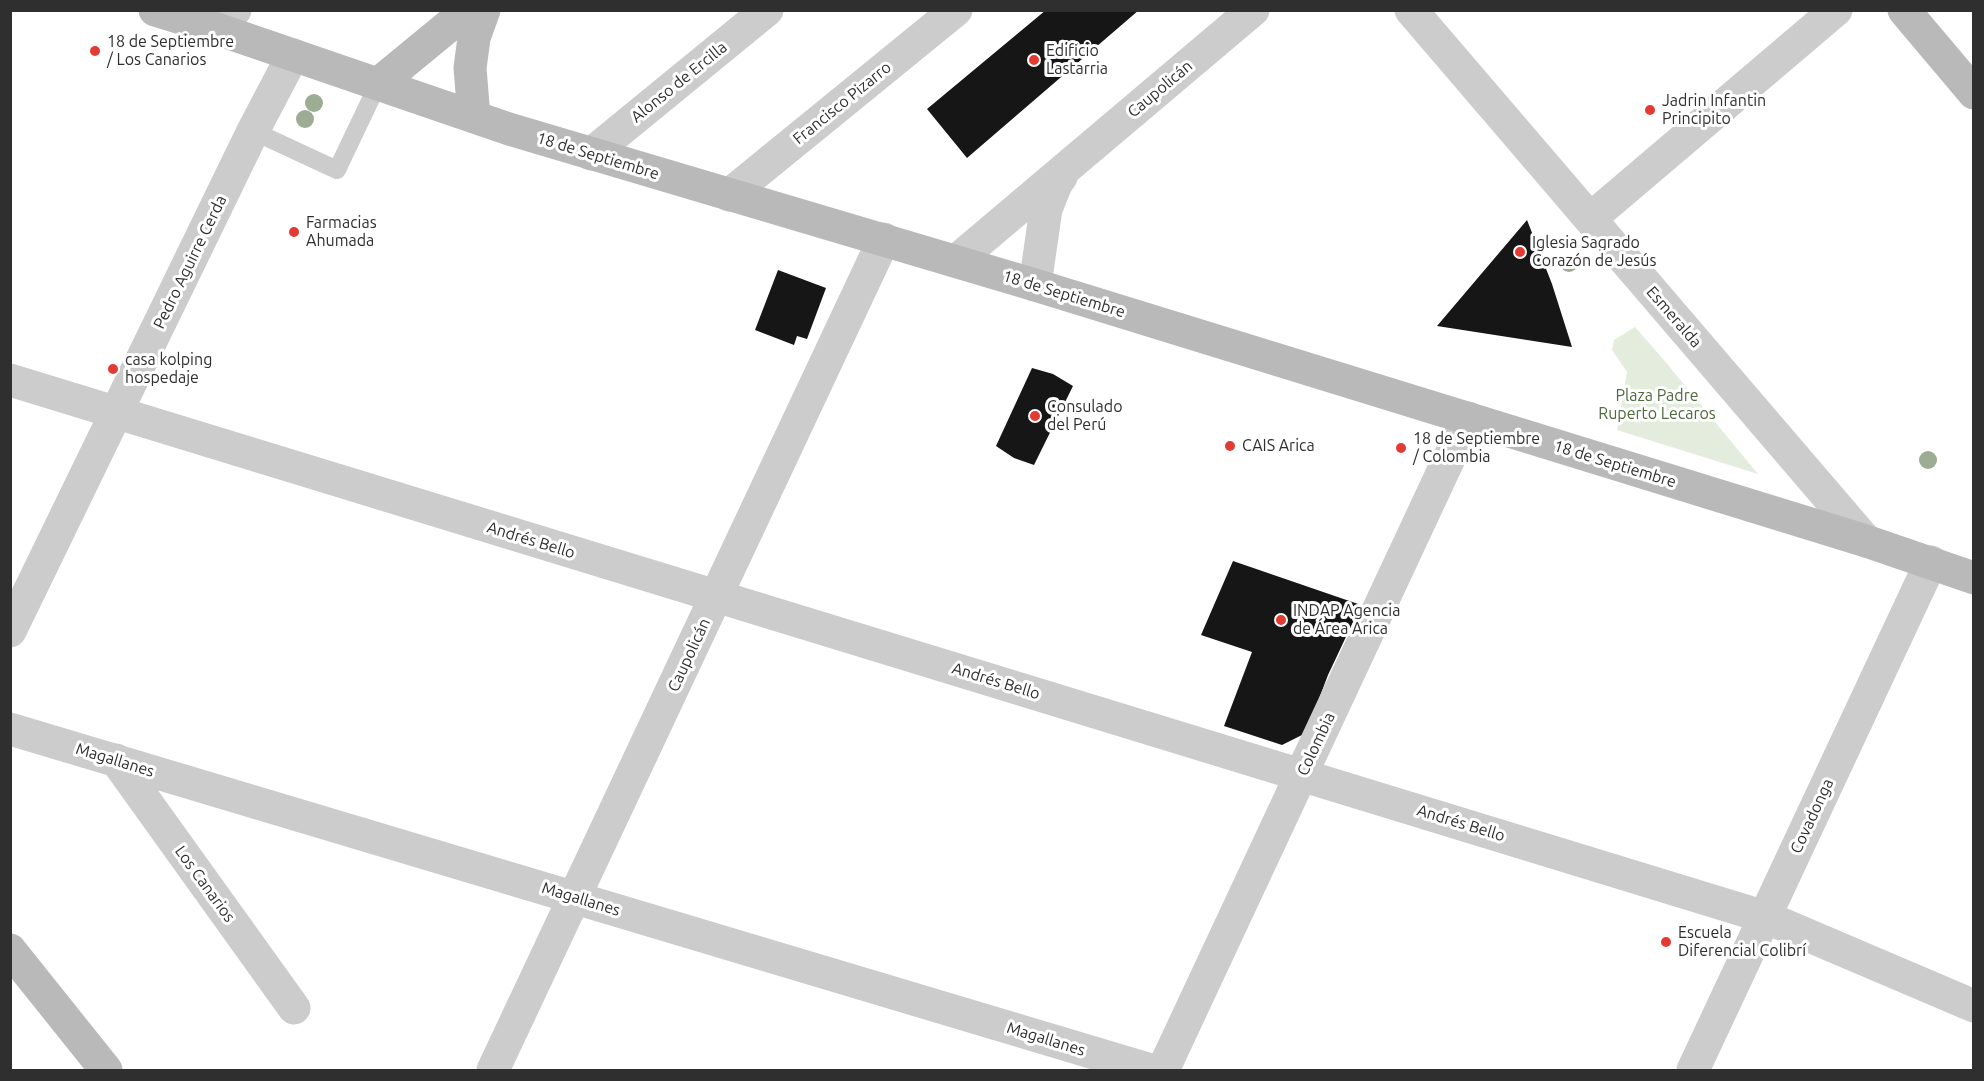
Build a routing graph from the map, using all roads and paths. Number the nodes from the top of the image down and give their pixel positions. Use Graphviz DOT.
graph roads {
  1 [pos="155,10"];
  2 [pos="468,10"];
  3 [pos="484,10"];
  4 [pos="767,10"];
  5 [pos="956,10"];
  6 [pos="1253,10"];
  7 [pos="1411,10"];
  8 [pos="1836,10"];
  9 [pos="1904,10"];
  10 [pos="226,20"];
  11 [pos="293,55"];
  12 [pos="378,84"];
  13 [pos="1974,93"];
  14 [pos="474,117"];
  15 [pos="253,131"];
  16 [pos="591,154"];
  17 [pos="1067,168"];
  18 [pos="729,195"];
  19 [pos="1590,219"];
  20 [pos="884,239"];
  21 [pos="956,261"];
  22 [pos="1035,285"];
  23 [pos="10,380"];
  24 [pos="118,412"];
  25 [pos="1468,418"];
  26 [pos="1866,541"];
  27 [pos="1931,562"];
  28 [pos="1974,578"];
  29 [pos="716,597"];
  30 [pos="10,631"];
  31 [pos="10,729"];
  32 [pos="116,760"];
  33 [pos="1302,774"];
  34 [pos="574,897"];
  35 [pos="1765,917"];
  36 [pos="10,950"];
  37 [pos="1974,1006"];
  38 [pos="294,1008"];
  39 [pos="106,1071"];
  40 [pos="493,1071"];
  41 [pos="1151,1071"];
  42 [pos="1163,1071"];
  43 [pos="1693,1071"];
  1 -- 10 [label="main road, 18 de Septiembre"];
  2 -- 12 [label="main road"];
  3 -- 14 [label="main road"];
  4 -- 16 [label="street, Alonso de Ercilla"];
  5 -- 18 [label="street, Francisco Pizarro"];
  6 -- 17 [label="street, Caupolicán"];
  7 -- 19 [label="street, Esmeralda"];
  8 -- 19 [label="street"];
  9 -- 13 [label="main road"];
  10 -- 11 [label="main road, 18 de Septiembre"];
  11 -- 12 [label="main road, 18 de Septiembre"];
  11 -- 15 [label="street, Pedro Aguirre Cerda"];
  12 -- 14 [label="main road, 18 de Septiembre"];
  12 -- 15 [label="lane"];
  14 -- 16 [label="main road, 18 de Septiembre"];
  15 -- 24 [label="street, Pedro Aguirre Cerda"];
  16 -- 18 [label="main road, 18 de Septiembre"];
  17 -- 21 [label="street, Caupolicán"];
  17 -- 22 [label="street, Caupolicán"];
  18 -- 20 [label="main road, 18 de Septiembre"];
  19 -- 26 [label="street, Esmeralda"];
  20 -- 21 [label="main road, 18 de Septiembre"];
  20 -- 29 [label="street, Caupolicán"];
  21 -- 22 [label="main road, 18 de Septiembre"];
  22 -- 25 [label="main road, 18 de Septiembre"];
  23 -- 24 [label="street, Andrés Bello"];
  24 -- 29 [label="street, Andrés Bello"];
  24 -- 30 [label="street, Pedro Aguirre Cerda"];
  25 -- 26 [label="main road, 18 de Septiembre"];
  25 -- 33 [label="street, Colombia"];
  26 -- 27 [label="main road, 18 de Septiembre"];
  27 -- 28 [label="main road, 18 de Septiembre"];
  27 -- 35 [label="street, Covadonga"];
  29 -- 33 [label="street, Andrés Bello"];
  29 -- 34 [label="street, Caupolicán"];
  31 -- 32 [label="street, Magallanes"];
  32 -- 34 [label="street, Magallanes"];
  32 -- 38 [label="street, Los Canarios"];
  33 -- 35 [label="street, Andrés Bello"];
  33 -- 42 [label="street, Colombia"];
  34 -- 40 [label="street, Caupolicán"];
  34 -- 41 [label="street, Magallanes"];
  35 -- 37 [label="street, Andrés Bello"];
  35 -- 43 [label="street, Covadonga"];
  36 -- 39 [label="main road"];
}
